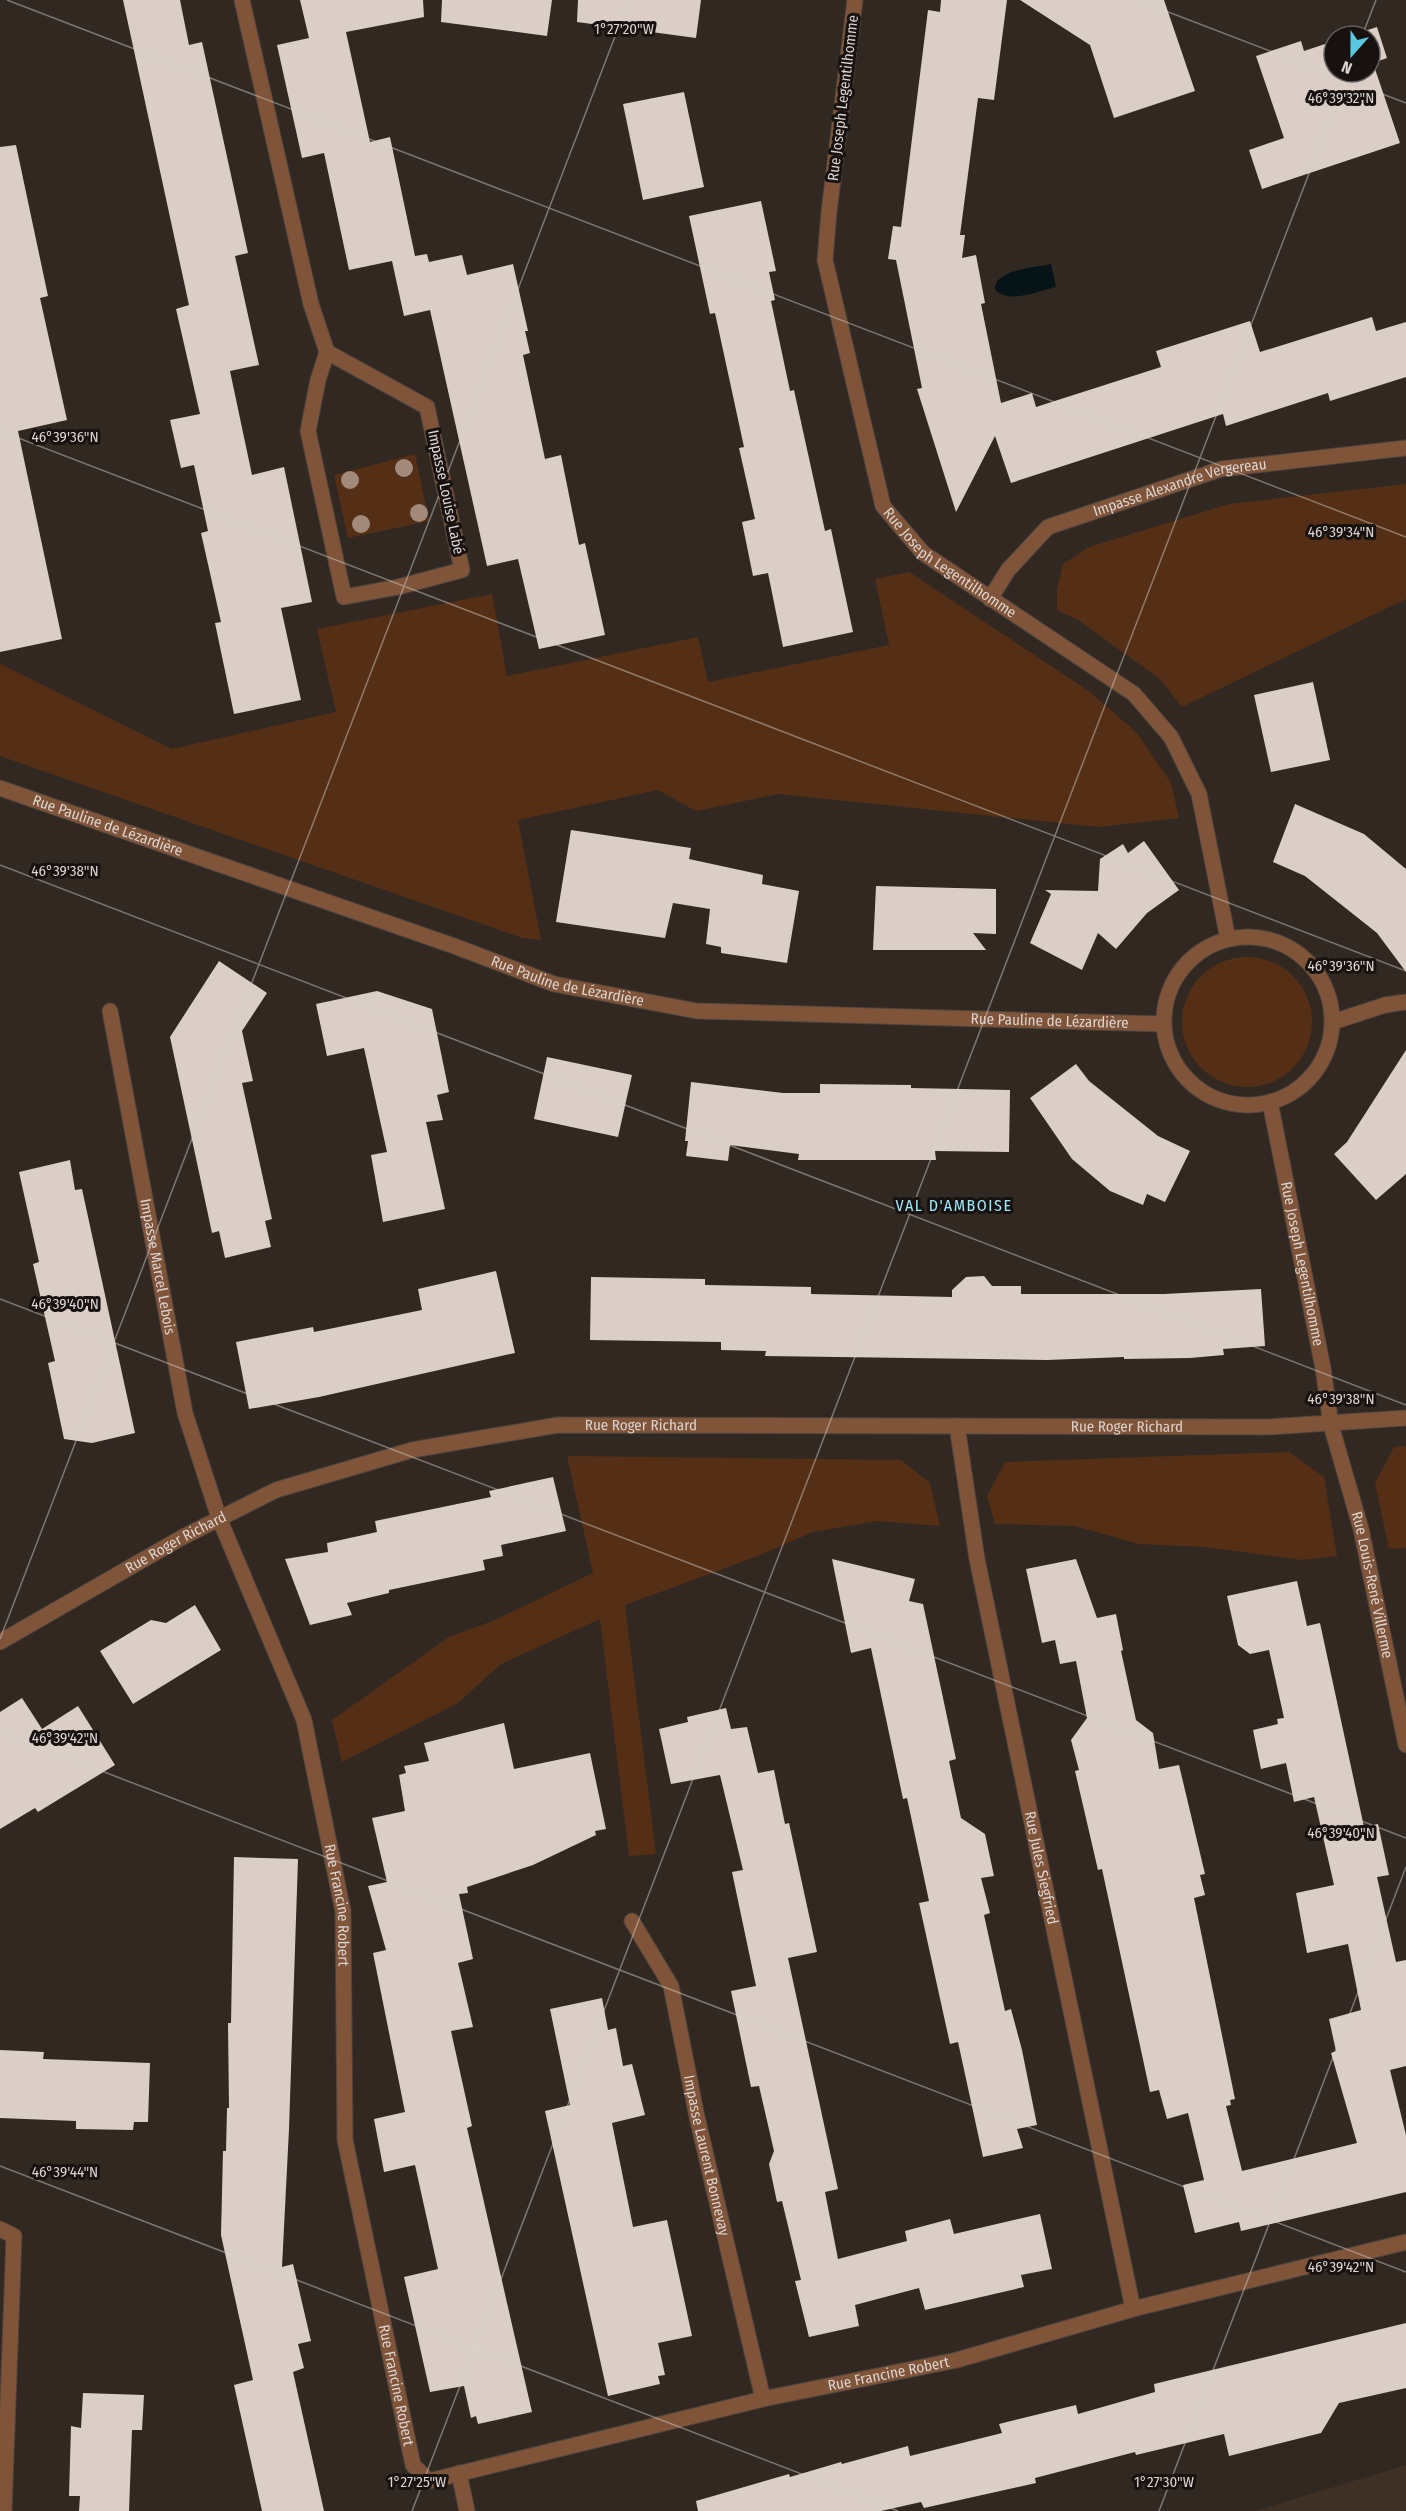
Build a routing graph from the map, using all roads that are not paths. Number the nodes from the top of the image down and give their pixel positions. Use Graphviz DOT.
graph roads {
  1 [pos="242,0"];
  2 [pos="855,0"];
  3 [pos="327,352"];
  4 [pos="1406,448"];
  5 [pos="990,599"];
  6 [pos="0,788"];
  7 [pos="1228,939"];
  8 [pos="1406,1002"];
  9 [pos="110,1011"];
  10 [pos="1333,1022"];
  11 [pos="1163,1023"];
  12 [pos="1270,1102"];
  13 [pos="1406,1418"];
  14 [pos="1331,1425"];
  15 [pos="957,1426"];
  16 [pos="219,1518"];
  17 [pos="0,1642"];
  18 [pos="1406,1745"];
  19 [pos="632,1921"];
  20 [pos="0,2229"];
  21 [pos="1406,2242"];
  22 [pos="1133,2309"];
  23 [pos="763,2399"];
  24 [pos="459,2474"];
  25 [pos="4,2511"];
  26 [pos="467,2511"];
  1 -- 3 [label="street"];
  2 -- 5 [label="street, Rue Joseph Legentilhomme"];
  3 -- 3 [label="street, Impasse Louise Labé"];
  4 -- 5 [label="street, Impasse Alexandre Vergereau"];
  5 -- 7 [label="street, Rue Joseph Legentilhomme"];
  6 -- 11 [label="street, Rue Pauline de Lézardière"];
  7 -- 10 [label="street"];
  7 -- 11 [label="street"];
  8 -- 10 [label="street"];
  9 -- 16 [label="street, Impasse Marcel Lebois"];
  10 -- 12 [label="street"];
  11 -- 12 [label="street"];
  12 -- 14 [label="street, Rue Joseph Legentilhomme"];
  13 -- 14 [label="street, Rue Roger Richard"];
  14 -- 15 [label="street, Rue Roger Richard"];
  14 -- 18 [label="street, Rue Louis-René Villerme"];
  15 -- 16 [label="street, Rue Roger Richard"];
  15 -- 22 [label="street, Rue Jules Siegfried"];
  16 -- 17 [label="street, Rue Roger Richard"];
  16 -- 24 [label="street, Rue Francine Robert"];
  19 -- 23 [label="street, Impasse Laurent Bonnevay"];
  20 -- 25 [label="street"];
  21 -- 22 [label="street, Rue Francine Robert"];
  22 -- 23 [label="street, Rue Francine Robert"];
  23 -- 24 [label="street, Rue Francine Robert"];
  24 -- 26 [label="street"];
}
